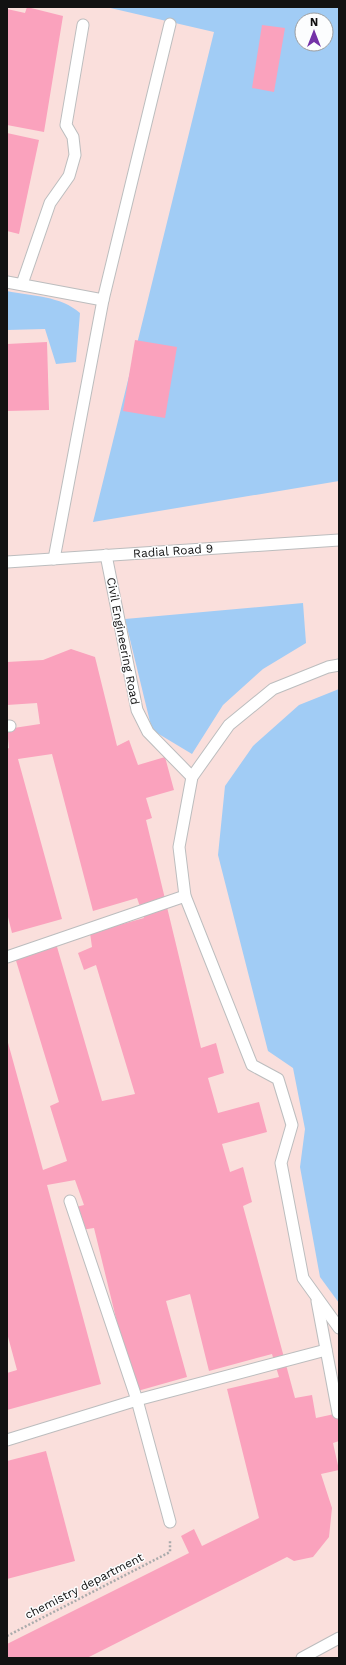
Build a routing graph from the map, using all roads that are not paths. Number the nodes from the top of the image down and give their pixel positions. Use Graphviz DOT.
graph roads {
  1 [pos="83,24"];
  2 [pos="170,24"];
  3 [pos="7,282"];
  4 [pos="22,284"];
  5 [pos="103,300"];
  6 [pos="339,540"];
  7 [pos="106,555"];
  8 [pos="54,559"];
  9 [pos="7,562"];
  10 [pos="339,665"];
  11 [pos="192,777"];
  12 [pos="185,896"];
  13 [pos="7,957"];
  14 [pos="70,1201"];
  15 [pos="316,1296"];
  16 [pos="339,1328"];
  17 [pos="326,1350"];
  18 [pos="137,1400"];
  19 [pos="338,1413"];
  20 [pos="7,1440"];
  21 [pos="170,1522"];
  22 [pos="339,1638"];
  23 [pos="302,1658"];
  1 -- 4 [label="lane"];
  2 -- 5 [label="lane"];
  3 -- 4 [label="lane"];
  4 -- 5 [label="lane"];
  5 -- 8 [label="lane"];
  6 -- 7 [label="lane, Radial Road 9"];
  7 -- 8 [label="lane, Radial Road 9"];
  7 -- 11 [label="lane, Civil Engineering Road"];
  8 -- 9 [label="lane, Radial Road 9"];
  10 -- 11 [label="lane"];
  11 -- 12 [label="lane"];
  12 -- 13 [label="lane"];
  12 -- 15 [label="lane"];
  14 -- 18 [label="lane"];
  15 -- 16 [label="lane"];
  15 -- 17 [label="lane"];
  17 -- 18 [label="lane"];
  17 -- 19 [label="lane"];
  18 -- 20 [label="lane"];
  18 -- 21 [label="lane"];
  22 -- 23 [label="lane"];
}
